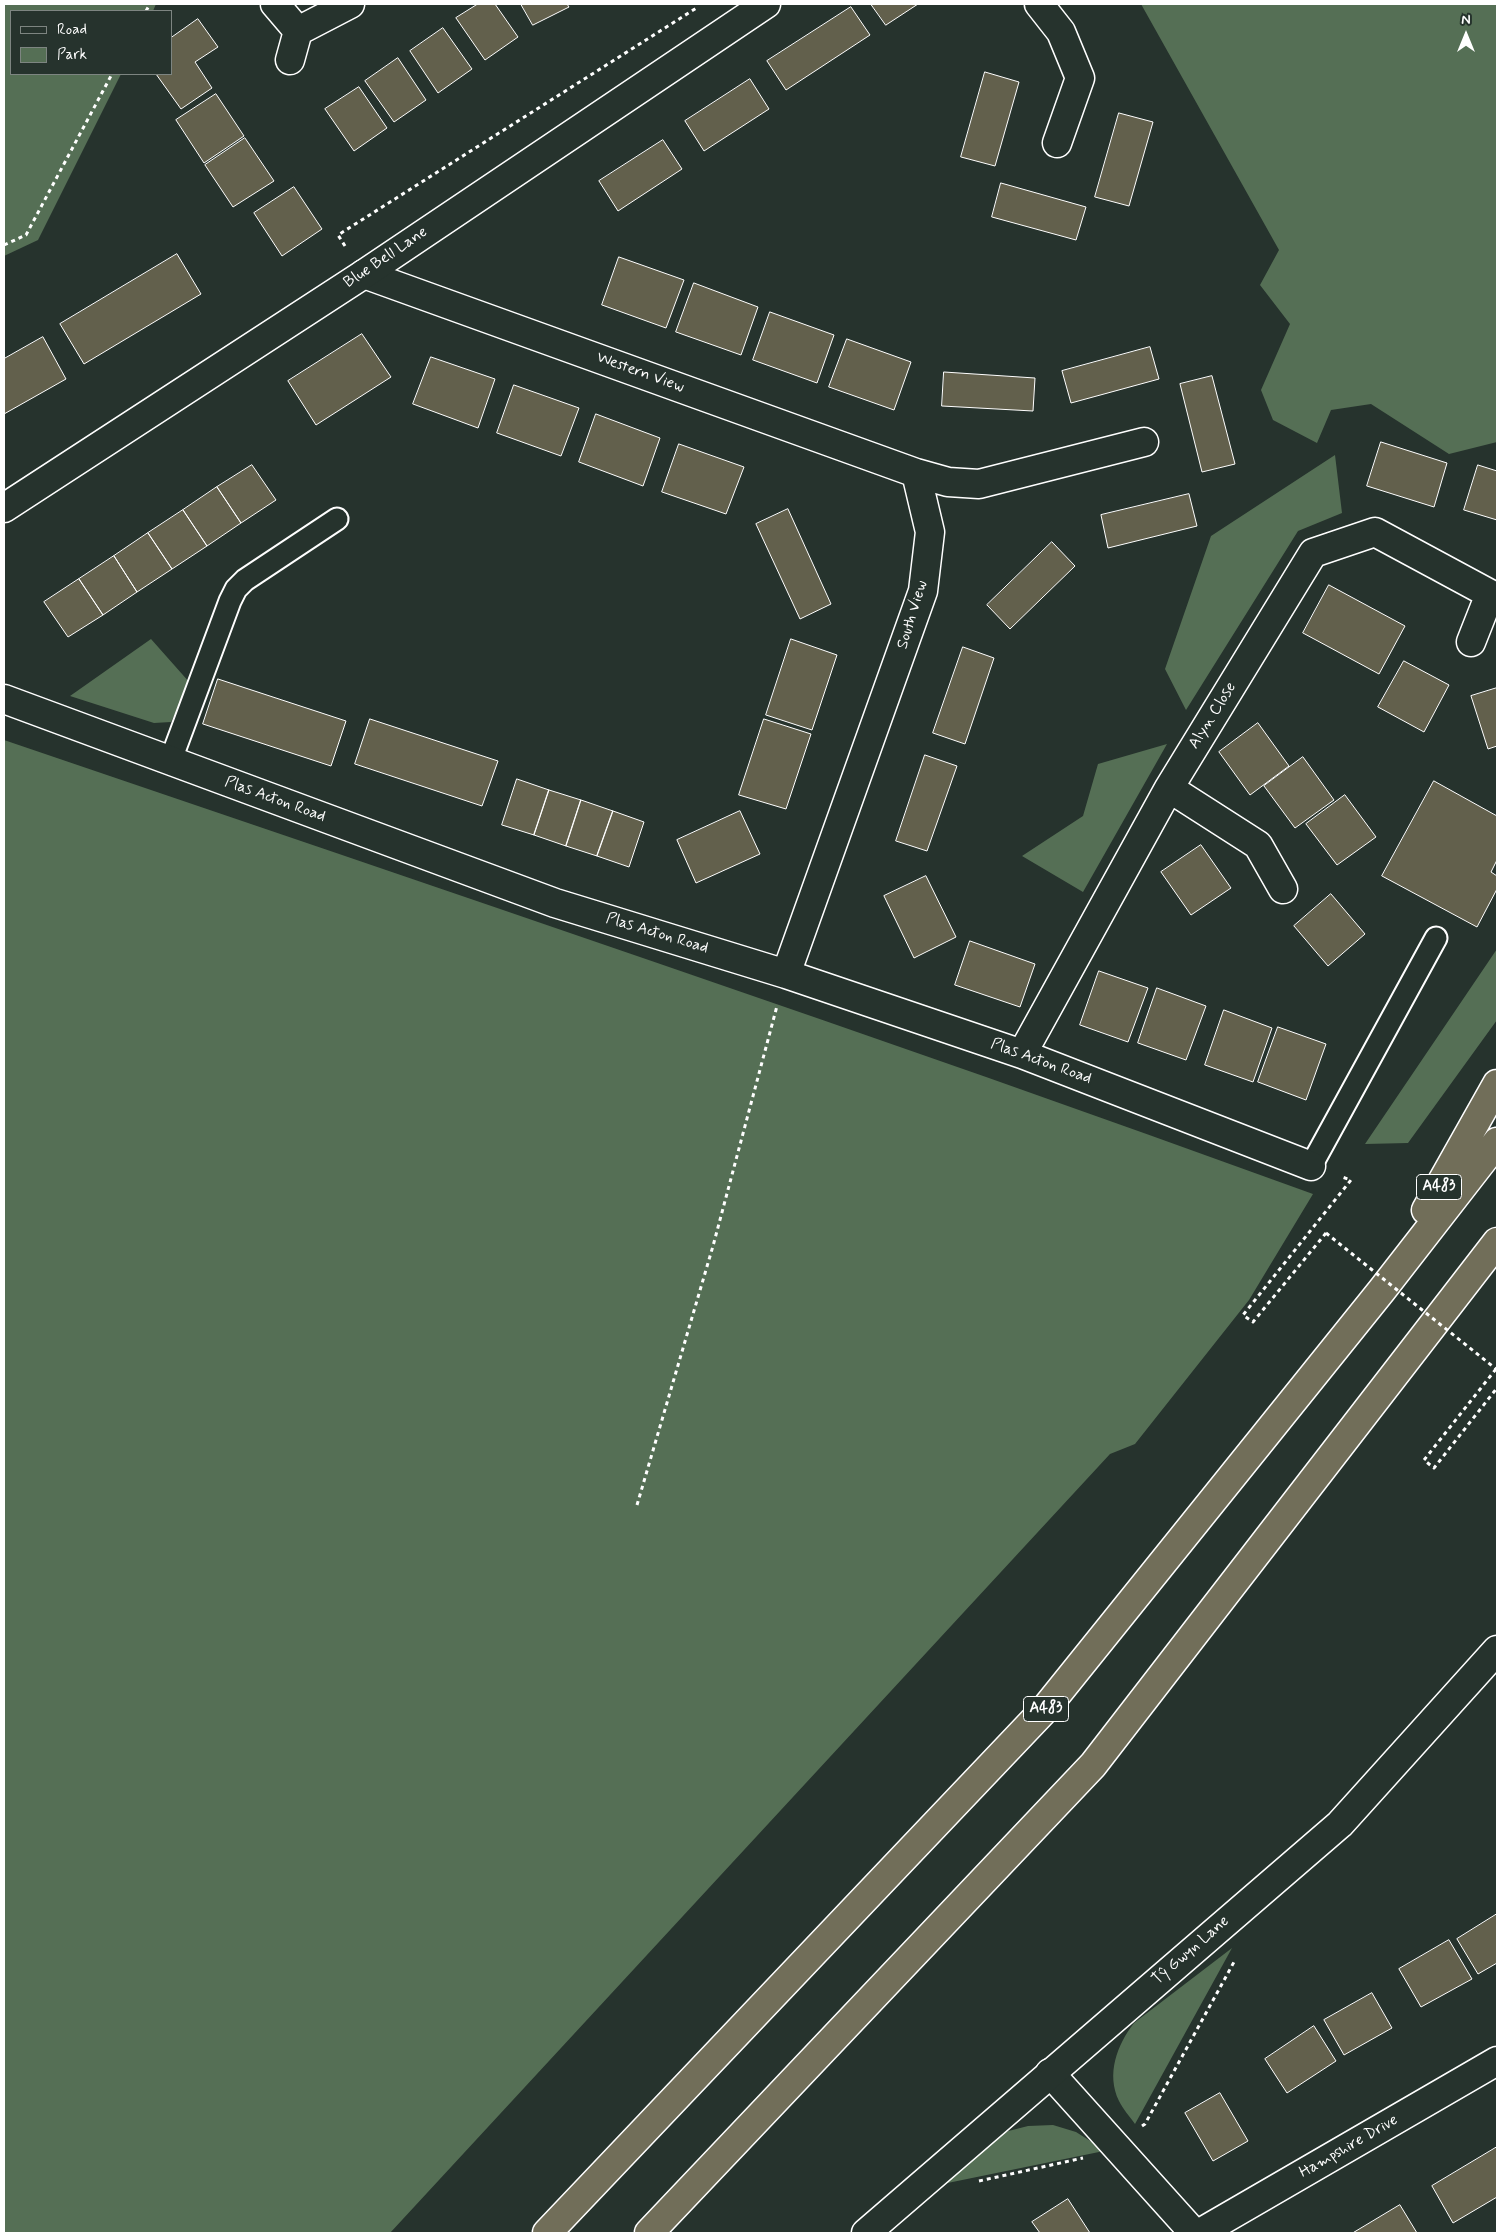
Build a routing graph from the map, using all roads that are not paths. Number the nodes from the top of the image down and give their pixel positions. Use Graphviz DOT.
graph roads {
  1 [pos="275,4"];
  2 [pos="350,4"];
  3 [pos="766,4"];
  4 [pos="1039,4"];
  5 [pos="298,31"];
  6 [pos="290,60"];
  7 [pos="1057,143"];
  8 [pos="364,274"];
  9 [pos="1144,442"];
  10 [pos="916,473"];
  11 [pos="4,508"];
  12 [pos="337,519"];
  13 [pos="1494,589"];
  14 [pos="1471,642"];
  15 [pos="4,699"];
  16 [pos="170,762"];
  17 [pos="1169,788"];
  18 [pos="1283,889"];
  19 [pos="1436,938"];
  20 [pos="786,974"];
  21 [pos="1022,1054"];
  22 [pos="1497,1084"];
  23 [pos="1497,1142"];
  24 [pos="1311,1166"];
  25 [pos="1497,1242"];
  26 [pos="1497,1251"];
  27 [pos="1382,1290"];
  28 [pos="1454,1299"];
  29 [pos="1497,1650"];
  30 [pos="1497,2061"];
  31 [pos="1050,2072"];
  32 [pos="546,2233"];
  33 [pos="649,2233"];
  34 [pos="866,2233"];
  35 [pos="1194,2233"];
  36 [pos="1200,2233"];
  1 -- 5 [label="street"];
  2 -- 5 [label="street"];
  3 -- 8 [label="street, Blue Bell Lane"];
  4 -- 7 [label="street"];
  5 -- 6 [label="street"];
  8 -- 10 [label="street, Western View"];
  8 -- 11 [label="street, Blue Bell Lane"];
  9 -- 10 [label="street"];
  10 -- 20 [label="street, South View"];
  12 -- 16 [label="lane"];
  13 -- 14 [label="street, Alyn Close"];
  13 -- 17 [label="street, Alyn Close"];
  15 -- 16 [label="street, Plas Acton Road"];
  16 -- 20 [label="street, Plas Acton Road"];
  17 -- 18 [label="street"];
  17 -- 21 [label="street, Alyn Close"];
  19 -- 24 [label="lane"];
  20 -- 21 [label="street, Plas Acton Road"];
  21 -- 24 [label="street, Plas Acton Road"];
  22 -- 27 [label="highway, A483"];
  23 -- 27 [label="highway, A483"];
  25 -- 28 [label="highway"];
  26 -- 28 [label="highway"];
  27 -- 32 [label="highway, A483"];
  28 -- 33 [label="highway"];
  29 -- 31 [label="street, Tŷ Gwyn Lane"];
  30 -- 36 [label="street, Hampshire Drive"];
  31 -- 34 [label="street, Tŷ Gwyn Lane"];
  31 -- 35 [label="street"];
}
